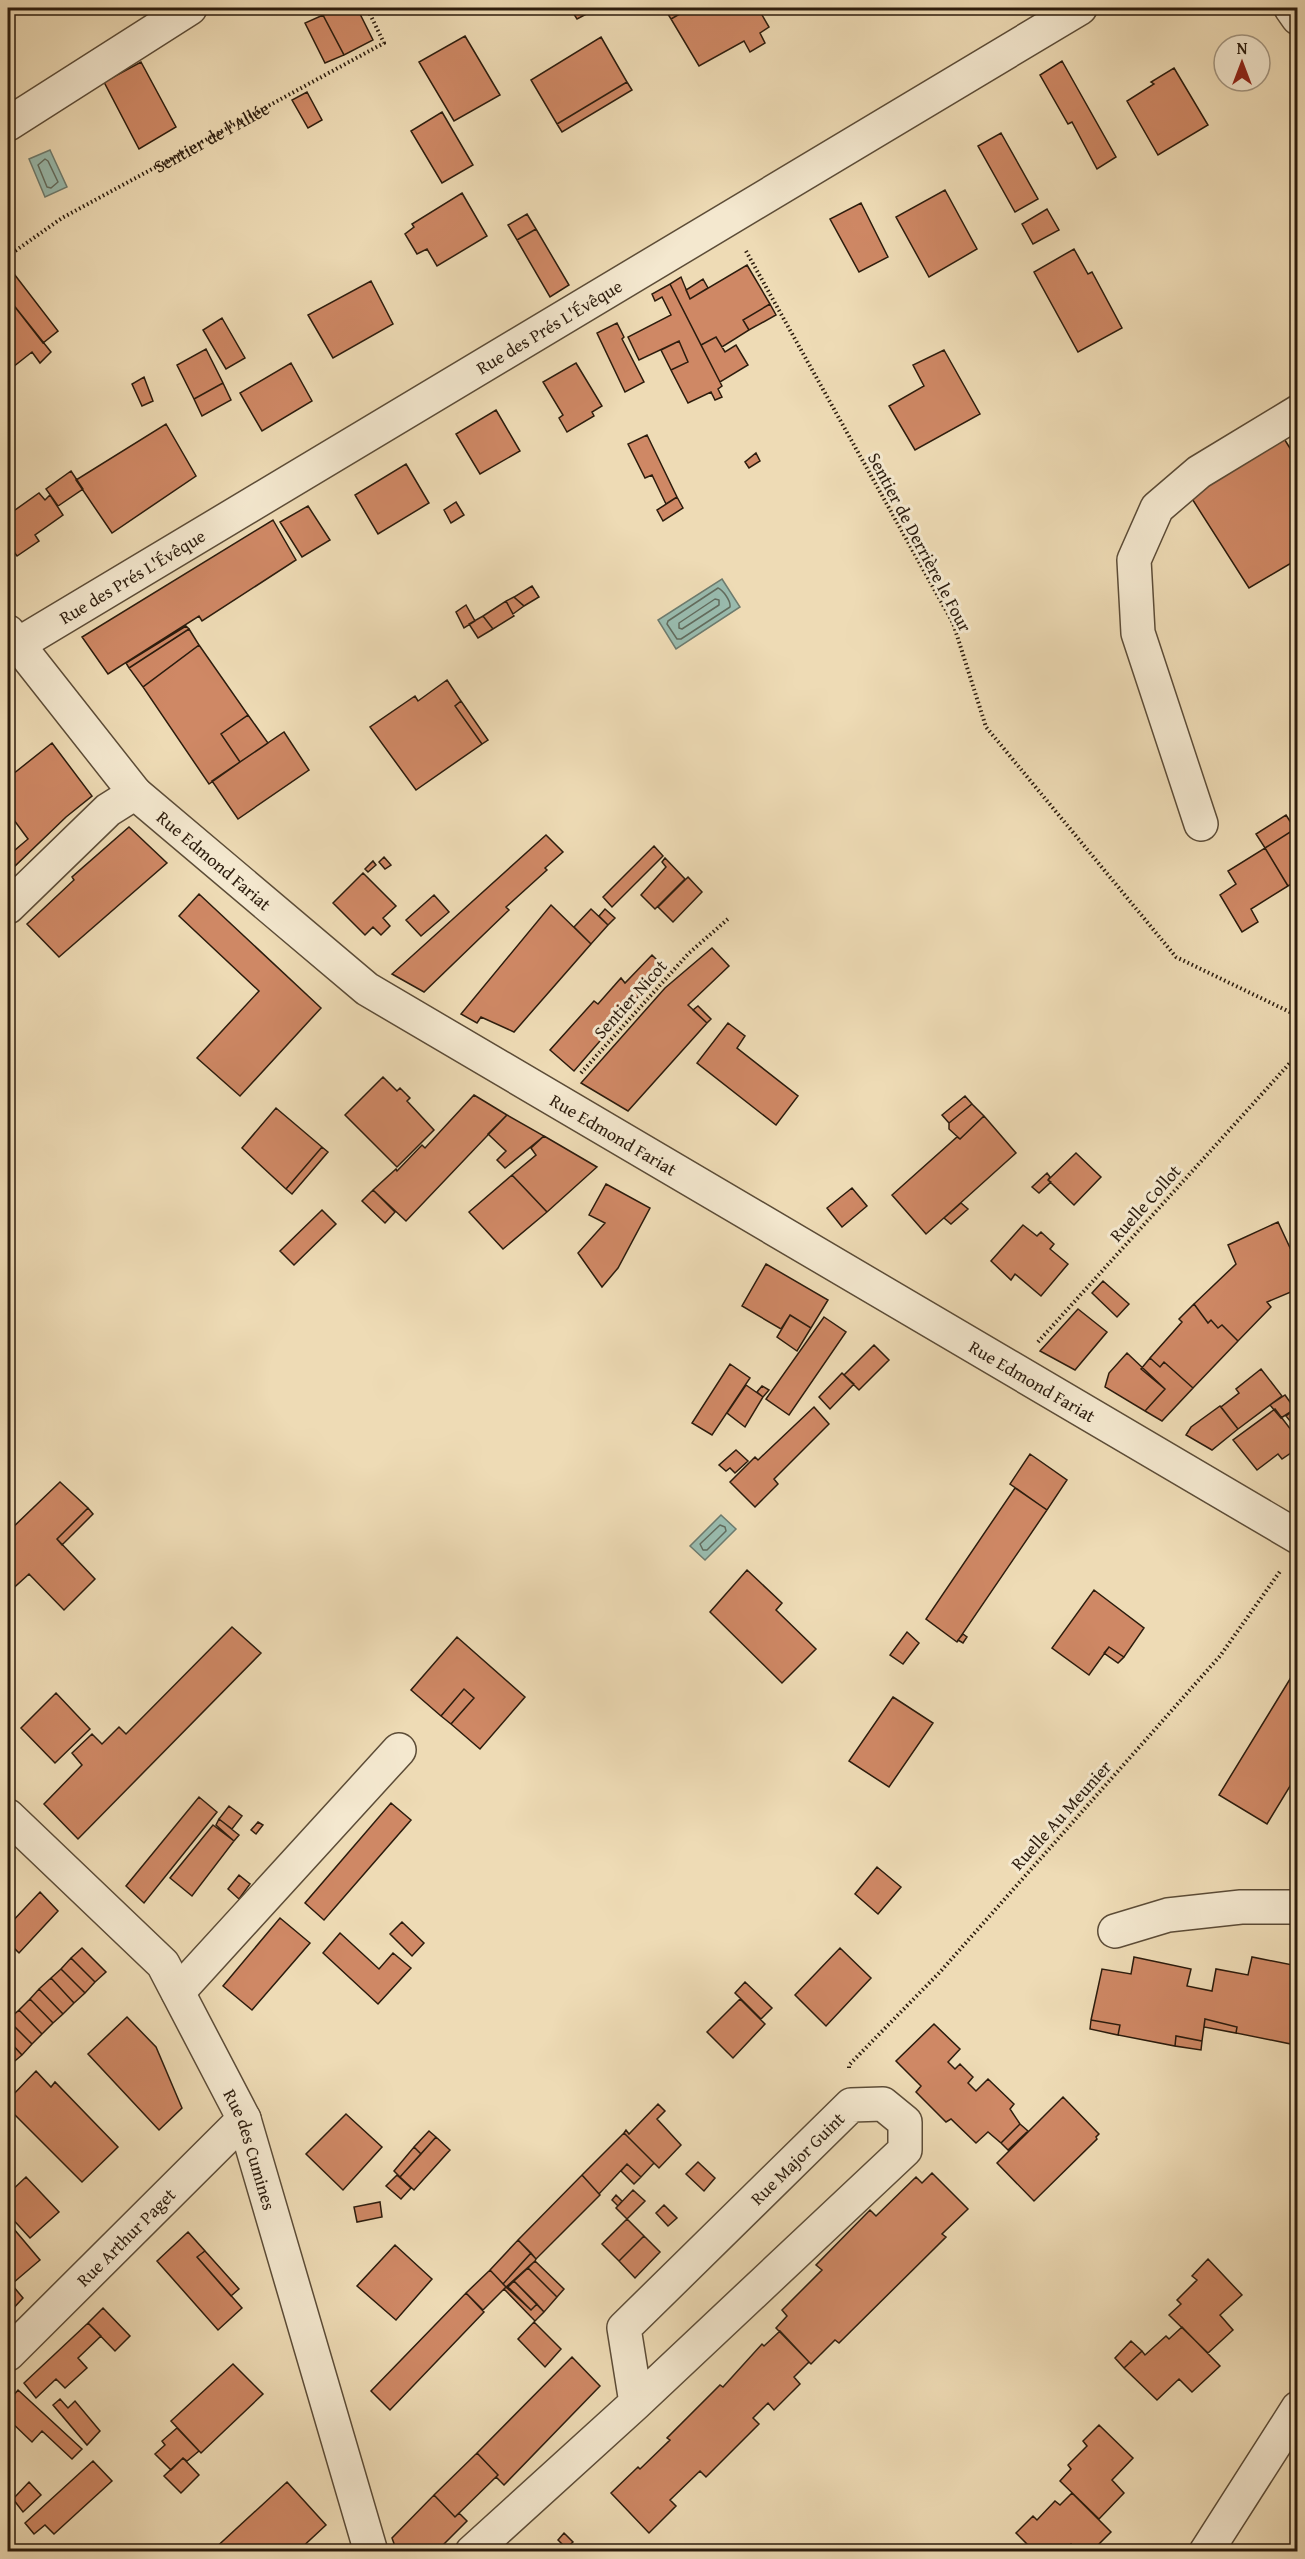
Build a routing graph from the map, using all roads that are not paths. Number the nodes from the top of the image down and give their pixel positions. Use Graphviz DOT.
graph roads {
  1 [pos="190,8"];
  2 [pos="1080,8"];
  3 [pos="1291,8"];
  4 [pos="1298,18"];
  5 [pos="8,124"];
  6 [pos="1298,412"];
  7 [pos="12,639"];
  8 [pos="135,793"];
  9 [pos="1201,824"];
  10 [pos="8,906"];
  11 [pos="1294,1536"];
  12 [pos="399,1750"];
  13 [pos="8,1816"];
  14 [pos="1298,1907"];
  15 [pos="1115,1931"];
  16 [pos="178,1992"];
  17 [pos="244,2119"];
  18 [pos="8,2354"];
  19 [pos="636,2403"];
  20 [pos="1298,2408"];
  21 [pos="371,2552"];
  22 [pos="472,2552"];
  23 [pos="1206,2552"];
  1 -- 5 [label="street"];
  2 -- 7 [label="street, Rue des Prés L'Évêque"];
  3 -- 4 [label="street"];
  6 -- 9 [label="street"];
  7 -- 8 [label="street, Rue Edmond Fariat"];
  8 -- 10 [label="street"];
  8 -- 11 [label="street, Rue Edmond Fariat"];
  12 -- 16 [label="street"];
  13 -- 16 [label="street, Rue des Cumines"];
  14 -- 15 [label="street"];
  16 -- 17 [label="street, Rue des Cumines"];
  17 -- 18 [label="street, Rue Arthur Paget"];
  17 -- 21 [label="street, Rue des Cumines"];
  19 -- 19 [label="street, Rue Major Guint"];
  19 -- 22 [label="street, Rue Major Guint"];
  20 -- 23 [label="street"];
}
